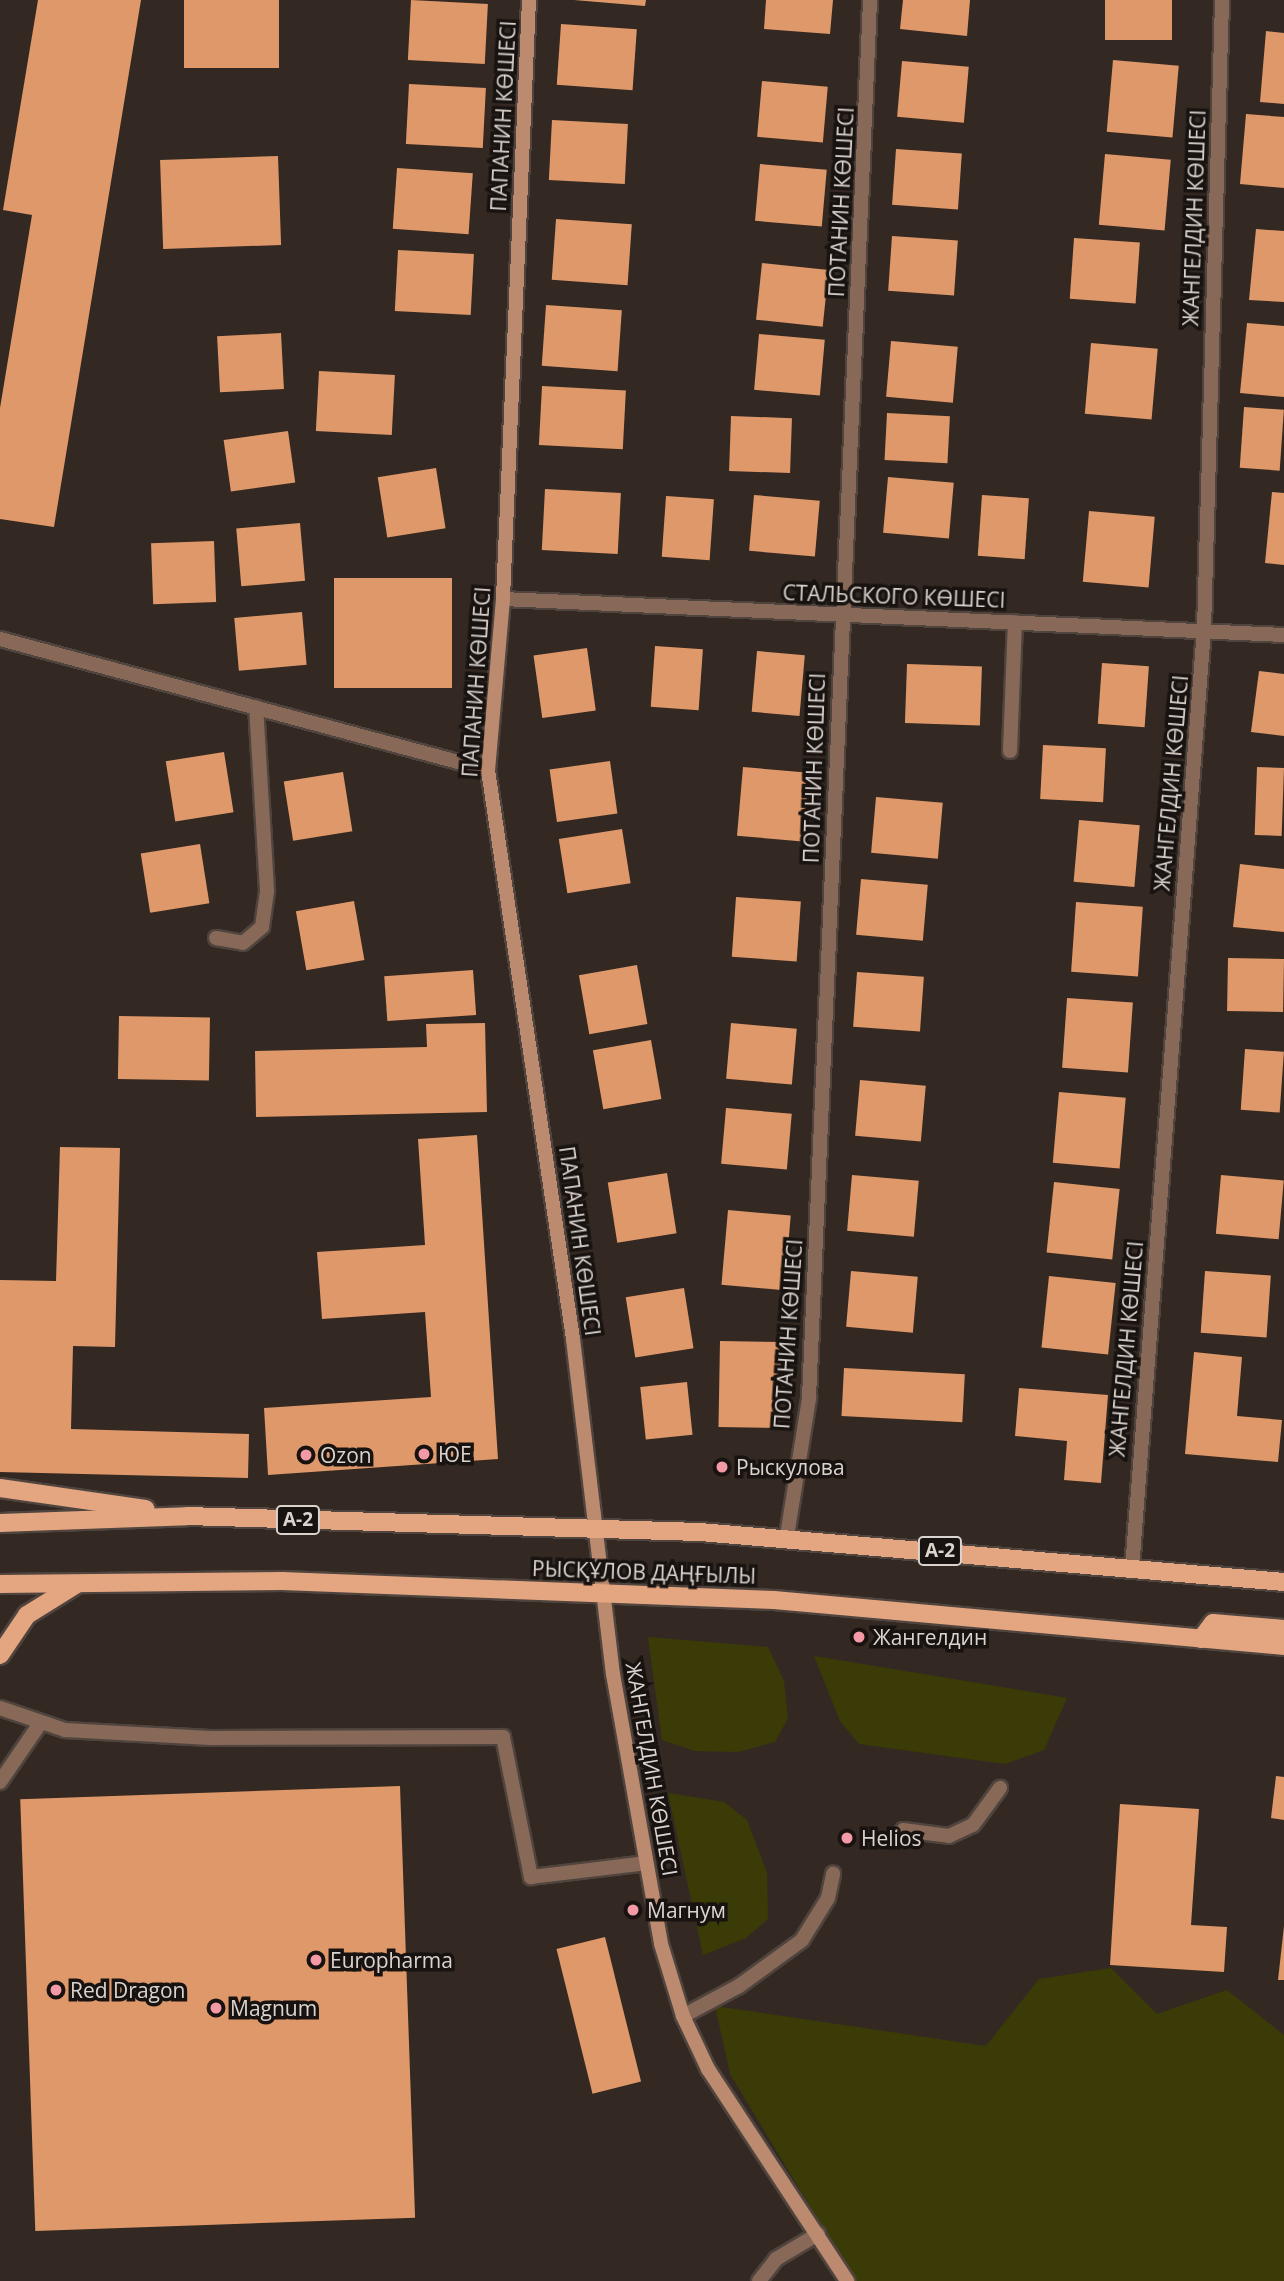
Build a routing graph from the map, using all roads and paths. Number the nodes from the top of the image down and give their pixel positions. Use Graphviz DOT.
graph roads {
  1 [pos="529,0"];
  2 [pos="870,0"];
  3 [pos="1222,0"];
  4 [pos="503,599"];
  5 [pos="841,615"];
  6 [pos="1015,622"];
  7 [pos="1204,630"];
  8 [pos="1284,635"];
  9 [pos="0,639"];
  10 [pos="256,707"];
  11 [pos="1010,751"];
  12 [pos="488,770"];
  13 [pos="216,938"];
  14 [pos="0,1488"];
  15 [pos="187,1516"];
  16 [pos="0,1523"];
  17 [pos="596,1527"];
  18 [pos="787,1536"];
  19 [pos="1132,1569"];
  20 [pos="87,1579"];
  21 [pos="1284,1581"];
  22 [pos="0,1584"];
  23 [pos="603,1592"];
  24 [pos="1284,1629"];
  25 [pos="1201,1639"];
  26 [pos="1284,1646"];
  27 [pos="0,1656"];
  28 [pos="0,1708"];
  29 [pos="39,1725"];
  30 [pos="0,1782"];
  31 [pos="1000,1788"];
  32 [pos="903,1830"];
  33 [pos="646,1863"];
  34 [pos="833,1874"];
  35 [pos="683,2016"];
  36 [pos="818,2234"];
  37 [pos="759,2281"];
  38 [pos="847,2281"];
  1 -- 4 [label="main road, ПАПАНИН КӨШЕСІ"];
  2 -- 5 [label="street, ПОТАНИН КӨШЕСІ"];
  3 -- 7 [label="street, ЖАНГЕЛДИН КӨШЕСІ"];
  4 -- 5 [label="street, СТАЛЬСКОГО КӨШЕСІ"];
  4 -- 12 [label="main road, ПАПАНИН КӨШЕСІ"];
  5 -- 6 [label="street, СТАЛЬСКОГО КӨШЕСІ"];
  5 -- 18 [label="street, ПОТАНИН КӨШЕСІ"];
  6 -- 7 [label="street, СТАЛЬСКОГО КӨШЕСІ"];
  6 -- 11 [label="street"];
  7 -- 8 [label="street, СТАЛЬСКОГО КӨШЕСІ"];
  7 -- 19 [label="street, ЖАНГЕЛДИН КӨШЕСІ"];
  9 -- 10 [label="street"];
  10 -- 12 [label="street"];
  10 -- 13 [label="street"];
  12 -- 17 [label="main road, ПАПАНИН КӨШЕСІ"];
  14 -- 15 [label="main road"];
  15 -- 16 [label="main road, РЫСҚҰЛОВ ДАҢҒЫЛЫ / A-2"];
  15 -- 17 [label="main road, РЫСҚҰЛОВ ДАҢҒЫЛЫ / A-2"];
  17 -- 18 [label="main road, РЫСҚҰЛОВ ДАҢҒЫЛЫ / A-2"];
  17 -- 23 [label="main road, ПАПАНИН КӨШЕСІ"];
  18 -- 19 [label="main road, РЫСҚҰЛОВ ДАҢҒЫЛЫ / A-2"];
  19 -- 21 [label="main road, РЫСҚҰЛОВ ДАҢҒЫЛЫ / A-2"];
  20 -- 22 [label="main road, РЫСҚҰЛОВ ДАҢҒЫЛЫ"];
  20 -- 23 [label="main road, РЫСҚҰЛОВ ДАҢҒЫЛЫ"];
  20 -- 27 [label="main road"];
  23 -- 25 [label="main road, РЫСҚҰЛОВ ДАҢҒЫЛЫ"];
  23 -- 33 [label="main road, ЖАНГЕЛДИН КӨШЕСІ"];
  24 -- 25 [label="main road"];
  25 -- 26 [label="main road, РЫСҚҰЛОВ ДАҢҒЫЛЫ"];
  28 -- 29 [label="street"];
  29 -- 30 [label="street"];
  29 -- 33 [label="street"];
  31 -- 32 [label="street"];
  33 -- 35 [label="main road, ЖАНГЕЛДИН КӨШЕСІ"];
  34 -- 35 [label="street"];
  35 -- 36 [label="main road, ЖАНГЕЛДИН КӨШЕСІ"];
  36 -- 37 [label="street"];
  36 -- 38 [label="main road, ЖАНГЕЛДИН КӨШЕСІ"];
}
